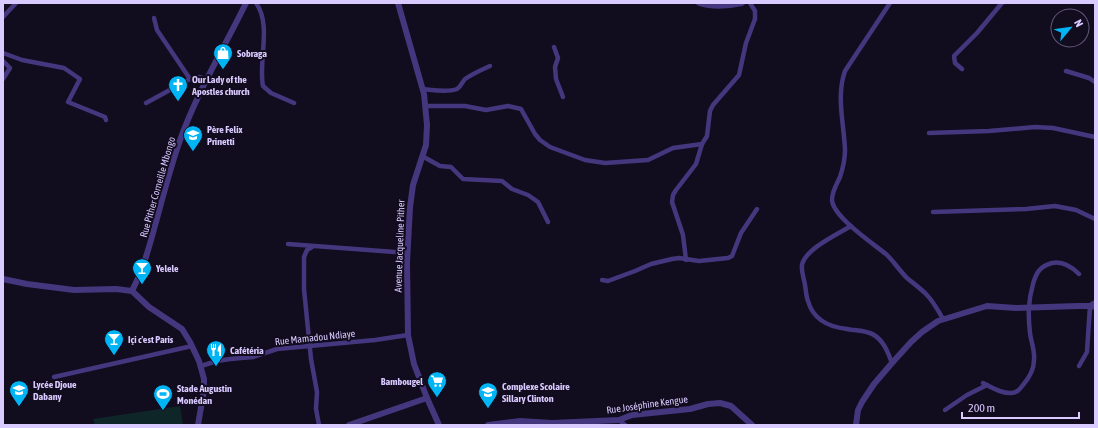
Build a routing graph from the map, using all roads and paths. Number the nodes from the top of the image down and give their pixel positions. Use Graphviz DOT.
graph roads {
  1 [pos="16,3"];
  2 [pos="246,3"];
  3 [pos="256,3"];
  4 [pos="398,3"];
  5 [pos="698,3"];
  6 [pos="742,3"];
  7 [pos="750,3"];
  8 [pos="890,3"];
  9 [pos="1002,3"];
  10 [pos="3,17"];
  11 [pos="154,18"];
  12 [pos="554,47"];
  13 [pos="3,53"];
  14 [pos="3,61"];
  15 [pos="490,66"];
  16 [pos="962,69"];
  17 [pos="1066,71"];
  18 [pos="190,79"];
  19 [pos="206,79"];
  20 [pos="3,80"];
  21 [pos="1095,82"];
  22 [pos="423,89"];
  23 [pos="563,97"];
  24 [pos="146,103"];
  25 [pos="294,103"];
  26 [pos="426,106"];
  27 [pos="106,120"];
  28 [pos="929,133"];
  29 [pos="1095,137"];
  30 [pos="702,144"];
  31 [pos="422,156"];
  32 [pos="757,209"];
  33 [pos="933,212"];
  34 [pos="1095,219"];
  35 [pos="548,222"];
  36 [pos="851,226"];
  37 [pos="288,244"];
  38 [pos="312,247"];
  39 [pos="408,253"];
  40 [pos="686,260"];
  41 [pos="1079,274"];
  42 [pos="3,279"];
  43 [pos="602,280"];
  44 [pos="132,291"];
  45 [pos="1093,306"];
  46 [pos="1028,308"];
  47 [pos="943,319"];
  48 [pos="408,335"];
  49 [pos="192,346"];
  50 [pos="310,346"];
  51 [pos="892,363"];
  52 [pos="201,366"];
  53 [pos="1079,366"];
  54 [pos="54,377"];
  55 [pos="427,398"];
  56 [pos="945,410"];
  57 [pos="619,420"];
  58 [pos="198,425"];
  59 [pos="318,425"];
  60 [pos="349,425"];
  61 [pos="439,425"];
  62 [pos="488,425"];
  63 [pos="625,425"];
  64 [pos="752,425"];
  65 [pos="856,425"];
  1 -- 10 [label="street"];
  2 -- 19 [label="street, Rue Pither Corneille Mbongo"];
  3 -- 25 [label="street"];
  4 -- 22 [label="street, Avenue Jacqueline Pither"];
  5 -- 6 [label="street"];
  7 -- 30 [label="street"];
  8 -- 36 [label="street"];
  9 -- 16 [label="street"];
  11 -- 18 [label="street"];
  12 -- 23 [label="street"];
  13 -- 27 [label="street"];
  14 -- 20 [label="street"];
  15 -- 22 [label="street"];
  17 -- 21 [label="street"];
  18 -- 19 [label="street"];
  18 -- 24 [label="street"];
  19 -- 44 [label="street, Rue Pither Corneille Mbongo"];
  22 -- 26 [label="street, Avenue Jacqueline Pither"];
  26 -- 30 [label="street"];
  26 -- 31 [label="street, Avenue Jacqueline Pither"];
  28 -- 29 [label="street"];
  30 -- 40 [label="street"];
  31 -- 35 [label="street"];
  31 -- 39 [label="street, Avenue Jacqueline Pither"];
  32 -- 40 [label="street"];
  33 -- 34 [label="street"];
  36 -- 47 [label="street"];
  36 -- 51 [label="street"];
  37 -- 38 [label="street"];
  38 -- 39 [label="street"];
  38 -- 50 [label="street"];
  39 -- 48 [label="street, Avenue Jacqueline Pither"];
  40 -- 43 [label="street"];
  41 -- 46 [label="street"];
  42 -- 44 [label="street"];
  44 -- 49 [label="street"];
  45 -- 46 [label="street"];
  45 -- 53 [label="street"];
  46 -- 47 [label="street"];
  46 -- 56 [label="street"];
  47 -- 51 [label="street"];
  48 -- 50 [label="street, Rue Mamadou Ndiaye"];
  48 -- 55 [label="street, Avenue Jacqueline Pither"];
  49 -- 52 [label="street"];
  49 -- 54 [label="street"];
  50 -- 52 [label="street, Rue Mamadou Ndiaye"];
  50 -- 59 [label="street"];
  51 -- 65 [label="street"];
  52 -- 58 [label="street"];
  55 -- 60 [label="street"];
  55 -- 61 [label="street, Avenue Jacqueline Pither"];
  57 -- 62 [label="street, Rue Joséphine Kengue"];
  57 -- 63 [label="street"];
  57 -- 64 [label="street, Rue Joséphine Kengue"];
}
